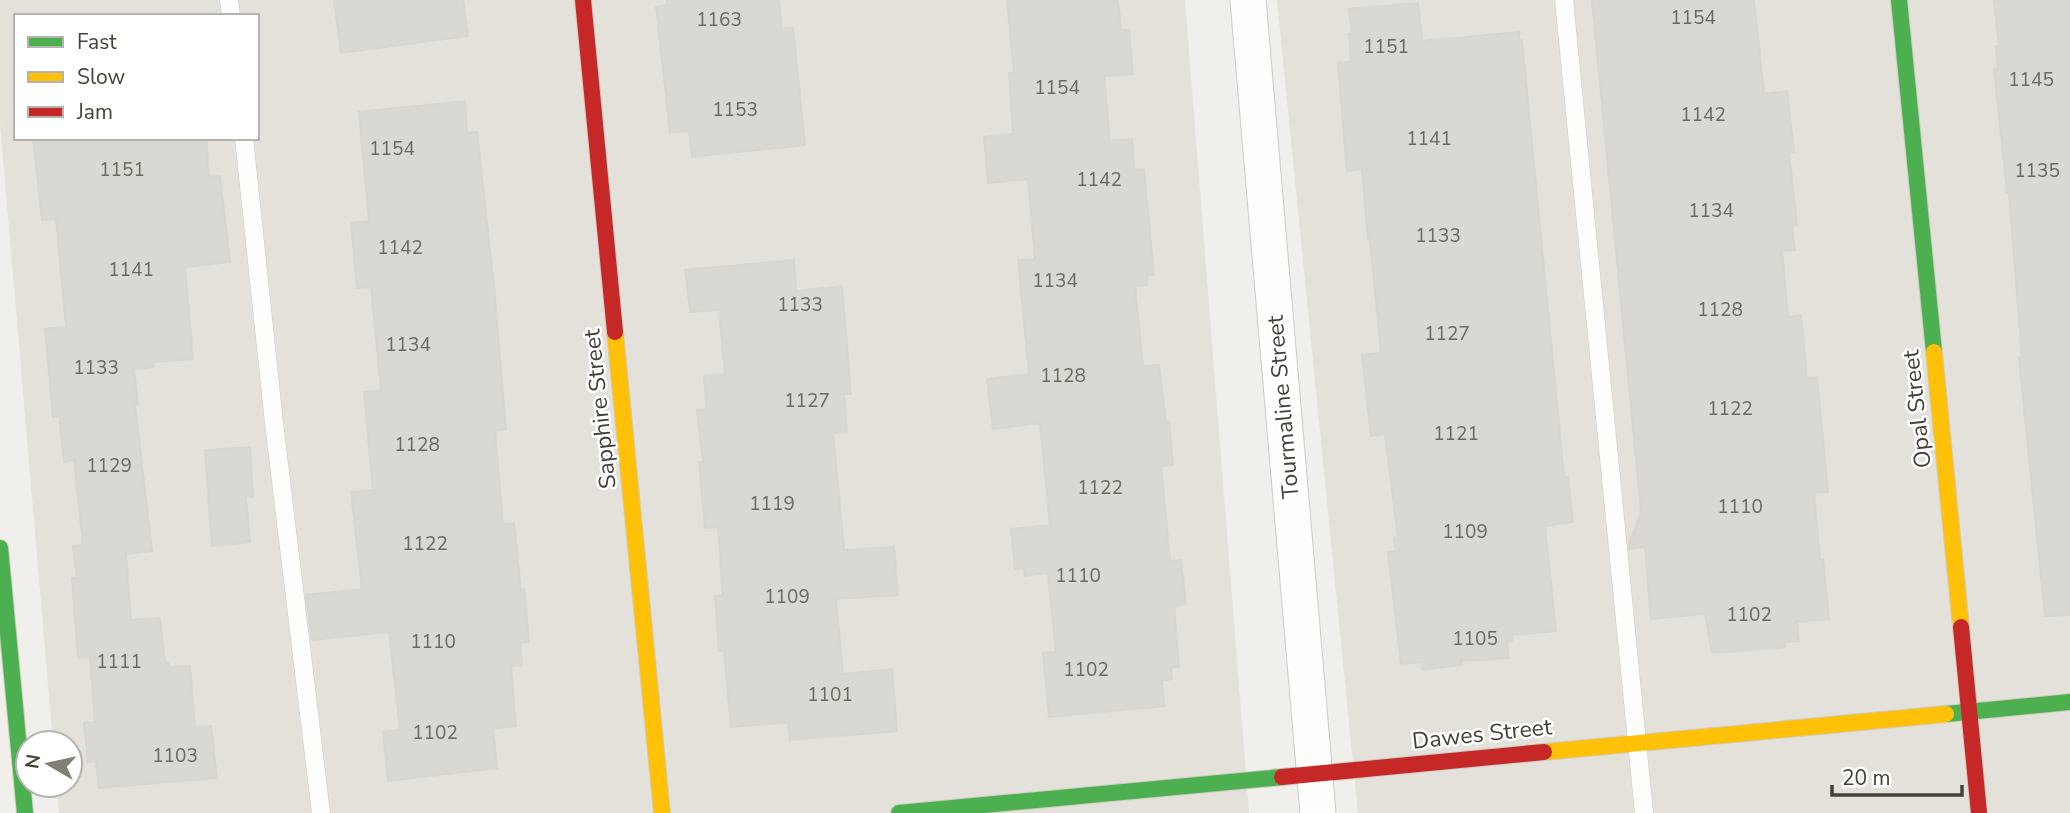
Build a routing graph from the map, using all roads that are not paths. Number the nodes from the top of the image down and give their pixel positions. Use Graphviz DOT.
graph roads {
  1 [pos="583,0"];
  2 [pos="1248,0"];
  3 [pos="1564,0"];
  4 [pos="1899,0"];
  5 [pos="244,140"];
  6 [pos="0,548"];
  7 [pos="2070,702"];
  8 [pos="1969,710"];
  9 [pos="1637,741"];
  10 [pos="1315,774"];
  11 [pos="981,809"];
  12 [pos="25,813"];
  13 [pos="321,813"];
  14 [pos="662,813"];
  15 [pos="900,813"];
  16 [pos="1318,813"];
  17 [pos="1643,813"];
  18 [pos="1979,813"];
  1 -- 14 [label="street, Sapphire Street"];
  2 -- 10 [label="street, Tourmaline Street"];
  3 -- 9 [label="lane"];
  4 -- 8 [label="street, Opal Street"];
  5 -- 13 [label="lane"];
  6 -- 12 [label="street"];
  7 -- 8 [label="street, Dawes Street"];
  8 -- 9 [label="street, Dawes Street"];
  8 -- 18 [label="street, Opal Street"];
  9 -- 10 [label="street, Dawes Street"];
  9 -- 17 [label="lane"];
  10 -- 11 [label="street, Dawes Street"];
  10 -- 16 [label="street, Tourmaline Street"];
  11 -- 15 [label="street, Dawes Street"];
}
